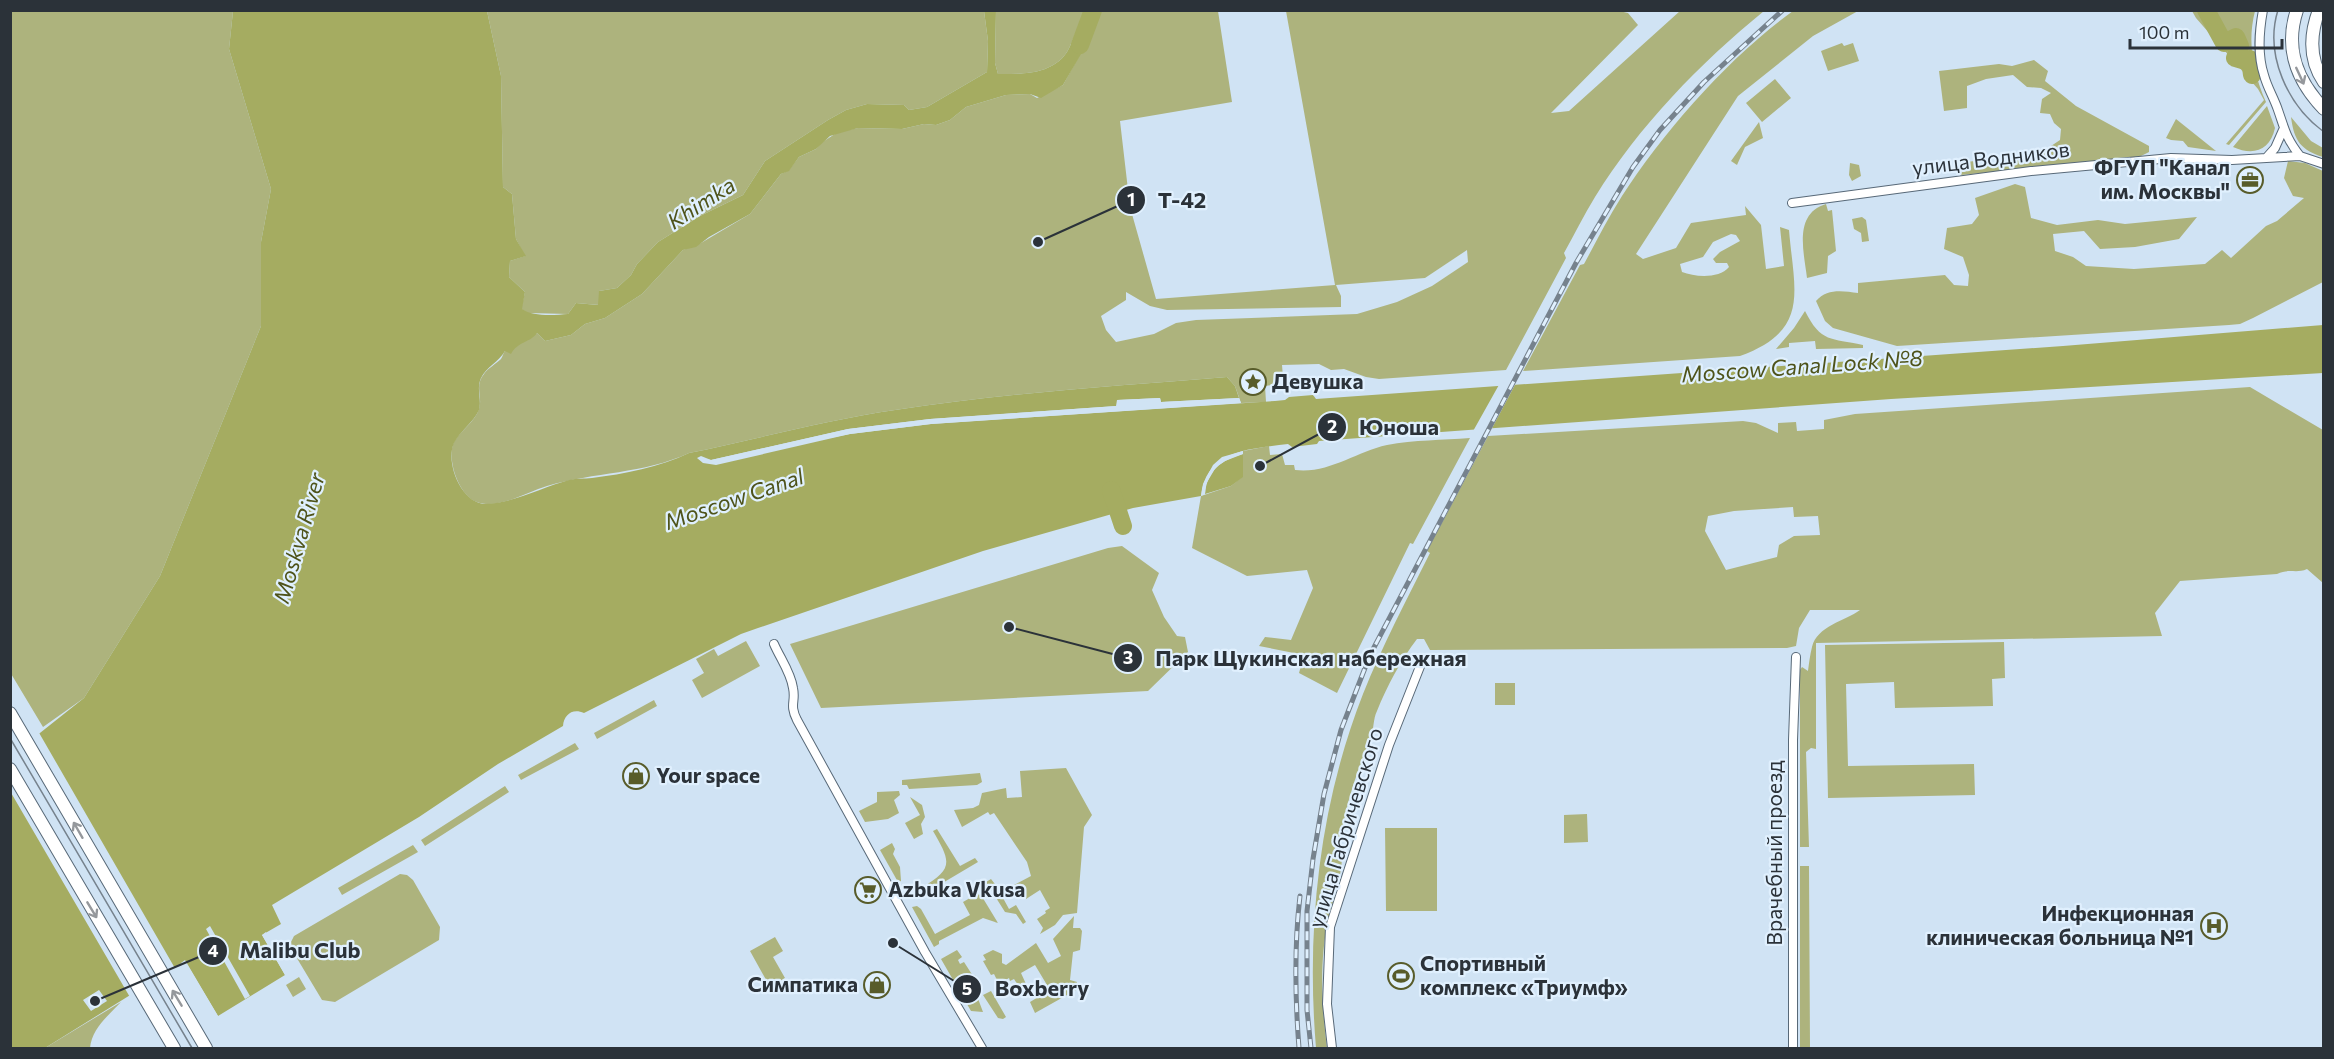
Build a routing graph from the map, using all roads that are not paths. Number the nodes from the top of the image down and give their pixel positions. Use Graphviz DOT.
graph roads {
  1 [pos="2263,10"];
  2 [pos="2297,10"];
  3 [pos="2319,10"];
  4 [pos="2324,82"];
  5 [pos="2324,110"];
  6 [pos="2283,130"];
  7 [pos="2300,156"];
  8 [pos="2267,157"];
  9 [pos="2324,164"];
  10 [pos="1792,202"];
  11 [pos="774,644"];
  12 [pos="1796,657"];
  13 [pos="1423,659"];
  14 [pos="10,713"];
  15 [pos="10,769"];
  16 [pos="174,1048"];
  17 [pos="206,1048"];
  18 [pos="982,1048"];
  19 [pos="1332,1048"];
  20 [pos="1793,1048"];
  1 -- 6 [label="street"];
  2 -- 5 [label="main road, one-way"];
  3 -- 4 [label="main road"];
  6 -- 7 [label="street"];
  6 -- 8 [label="street"];
  7 -- 8 [label="street, улица Водников"];
  7 -- 9 [label="street, улица Водников"];
  8 -- 10 [label="street, улица Водников"];
  11 -- 18 [label="street"];
  12 -- 20 [label="street, Врачебный проезд"];
  13 -- 19 [label="street, улица Габричевского"];
  17 -- 14 [label="main road, one-way"];
  15 -- 16 [label="main road, one-way"];
}
